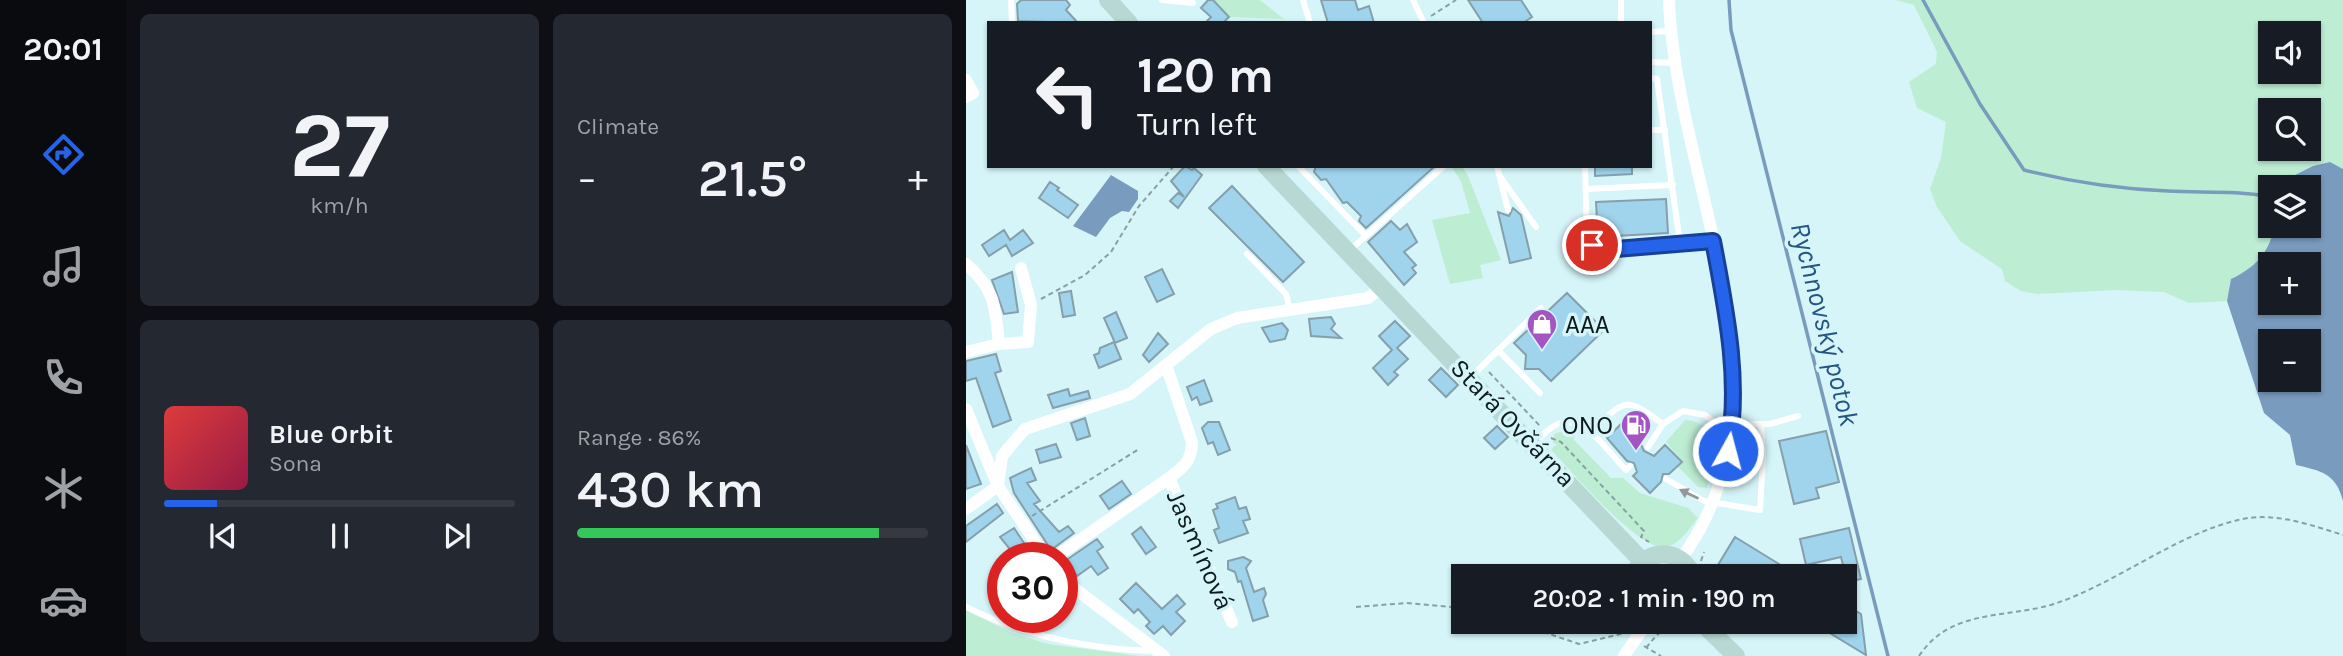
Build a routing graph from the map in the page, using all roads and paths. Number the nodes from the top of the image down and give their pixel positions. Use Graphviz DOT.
graph roads {
  1 [pos="1011,0"];
  2 [pos="1108,0"];
  3 [pos="1162,0"];
  4 [pos="1303,0"];
  5 [pos="1413,0"];
  6 [pos="1456,0"];
  7 [pos="1621,0"];
  8 [pos="1669,0"];
  9 [pos="1193,3"];
  10 [pos="1430,16"];
  11 [pos="1012,21"];
  12 [pos="1127,21"];
  13 [pos="1309,21"];
  14 [pos="1423,21"];
  15 [pos="1621,21"];
  16 [pos="1670,31"];
  17 [pos="1652,32"];
  18 [pos="1652,62"];
  19 [pos="1675,63"];
  20 [pos="1652,78"];
  21 [pos="966,80"];
  22 [pos="966,97"];
  23 [pos="1652,130"];
  24 [pos="1665,130"];
  25 [pos="1172,168"];
  26 [pos="1268,168"];
  27 [pos="1300,168"];
  28 [pos="1442,168"];
  29 [pos="1497,168"];
  30 [pos="1585,168"];
  31 [pos="1499,175"];
  32 [pos="1673,185"];
  33 [pos="1586,189"];
  34 [pos="1508,210"];
  35 [pos="1536,227"];
  36 [pos="1366,236"];
  37 [pos="1713,241"];
  38 [pos="1679,243"];
  39 [pos="1348,253"];
  40 [pos="1247,254"];
  41 [pos="966,264"];
  42 [pos="1021,268"];
  43 [pos="1381,288"];
  44 [pos="1031,305"];
  45 [pos="1541,308"];
  46 [pos="1290,310"];
  47 [pos="999,344"];
  48 [pos="1498,350"];
  49 [pos="966,352"];
  50 [pos="1166,365"];
  51 [pos="1477,372"];
  52 [pos="1540,393"];
  53 [pos="966,409"];
  54 [pos="1798,416"];
  55 [pos="1663,424"];
  56 [pos="1761,425"];
  57 [pos="1731,430"];
  58 [pos="1590,433"];
  59 [pos="1540,438"];
  60 [pos="1648,447"];
  61 [pos="1139,449"];
  62 [pos="1630,467"];
  63 [pos="1169,478"];
  64 [pos="1666,479"];
  65 [pos="998,486"];
  66 [pos="1713,503"];
  67 [pos="966,509"];
  68 [pos="1023,523"];
  69 [pos="2343,535"];
  70 [pos="1035,542"];
  71 [pos="1077,542"];
  72 [pos="1653,543"];
  73 [pos="1681,559"];
  74 [pos="1634,564"];
  75 [pos="1644,564"];
  76 [pos="1685,564"];
  77 [pos="1078,591"];
  78 [pos="966,607"];
  79 [pos="1356,607"];
  80 [pos="1451,607"];
  81 [pos="1232,622"];
  82 [pos="1549,634"];
  83 [pos="1616,634"];
  84 [pos="1620,634"];
  85 [pos="1644,634"];
  86 [pos="1656,634"];
  87 [pos="1705,634"];
  88 [pos="1642,643"];
  89 [pos="1161,654"];
  90 [pos="1624,656"];
  91 [pos="1638,656"];
  92 [pos="1661,656"];
  93 [pos="1736,656"];
  94 [pos="1919,656"];
  1 -- 11 [label="lane"];
  2 -- 12 [label="main road"];
  3 -- 9 [label="lane"];
  4 -- 13 [label="lane"];
  5 -- 14 [label="lane"];
  6 -- 10 [label="path"];
  7 -- 15 [label="lane"];
  8 -- 16 [label="street"];
  16 -- 17 [label="lane"];
  16 -- 19 [label="street"];
  18 -- 19 [label="lane"];
  19 -- 37 [label="street"];
  20 -- 24 [label="lane"];
  21 -- 22 [label="street"];
  23 -- 24 [label="lane"];
  24 -- 32 [label="lane"];
  25 -- 44 [label="path"];
  26 -- 39 [label="main road, Stará Ovčárna"];
  27 -- 36 [label="lane"];
  28 -- 36 [label="lane"];
  29 -- 31 [label="lane"];
  30 -- 33 [label="lane"];
  31 -- 34 [label="lane"];
  31 -- 35 [label="lane"];
  32 -- 33 [label="lane"];
  32 -- 38 [label="lane"];
  33 -- 38 [label="lane"];
  36 -- 39 [label="lane"];
  37 -- 38 [label="lane"];
  37 -- 57 [label="street"];
  39 -- 43 [label="main road, Stará Ovčárna"];
  40 -- 46 [label="lane"];
  41 -- 47 [label="street"];
  42 -- 44 [label="street"];
  43 -- 46 [label="street"];
  43 -- 51 [label="main road, Stará Ovčárna"];
  44 -- 47 [label="street"];
  45 -- 48 [label="lane"];
  46 -- 50 [label="street"];
  47 -- 49 [label="street"];
  48 -- 51 [label="lane"];
  48 -- 52 [label="lane"];
  50 -- 63 [label="street, Jasmínová"];
  50 -- 65 [label="street"];
  51 -- 59 [label="main road, Stará Ovčárna"];
  51 -- 59 [label="path"];
  53 -- 65 [label="street"];
  54 -- 56 [label="lane"];
  55 -- 57 [label="lane"];
  55 -- 58 [label="lane"];
  55 -- 60 [label="lane"];
  56 -- 57 [label="lane"];
  56 -- 66 [label="lane"];
  57 -- 66 [label="street"];
  58 -- 59 [label="lane"];
  58 -- 62 [label="lane"];
  59 -- 72 [label="path"];
  59 -- 74 [label="main road, Stará Ovčárna"];
  61 -- 68 [label="path"];
  63 -- 71 [label="street"];
  63 -- 81 [label="street, Jasmínová"];
  66 -- 64 [label="lane, one-way"];
  65 -- 67 [label="street"];
  65 -- 68 [label="street"];
  66 -- 73 [label="street"];
  68 -- 70 [label="street"];
  69 -- 94 [label="path"];
  73 -- 75 [label="main road"];
  73 -- 76 [label="main road"];
  77 -- 89 [label="street"];
  78 -- 89 [label="lane"];
  79 -- 80 [label="path"];
  82 -- 83 [label="path"];
  84 -- 88 [label="path"];
  85 -- 88 [label="street"];
  86 -- 88 [label="path"];
  87 -- 93 [label="main road"];
  88 -- 90 [label="street"];
  88 -- 91 [label="path"];
  88 -- 92 [label="path"];
}
